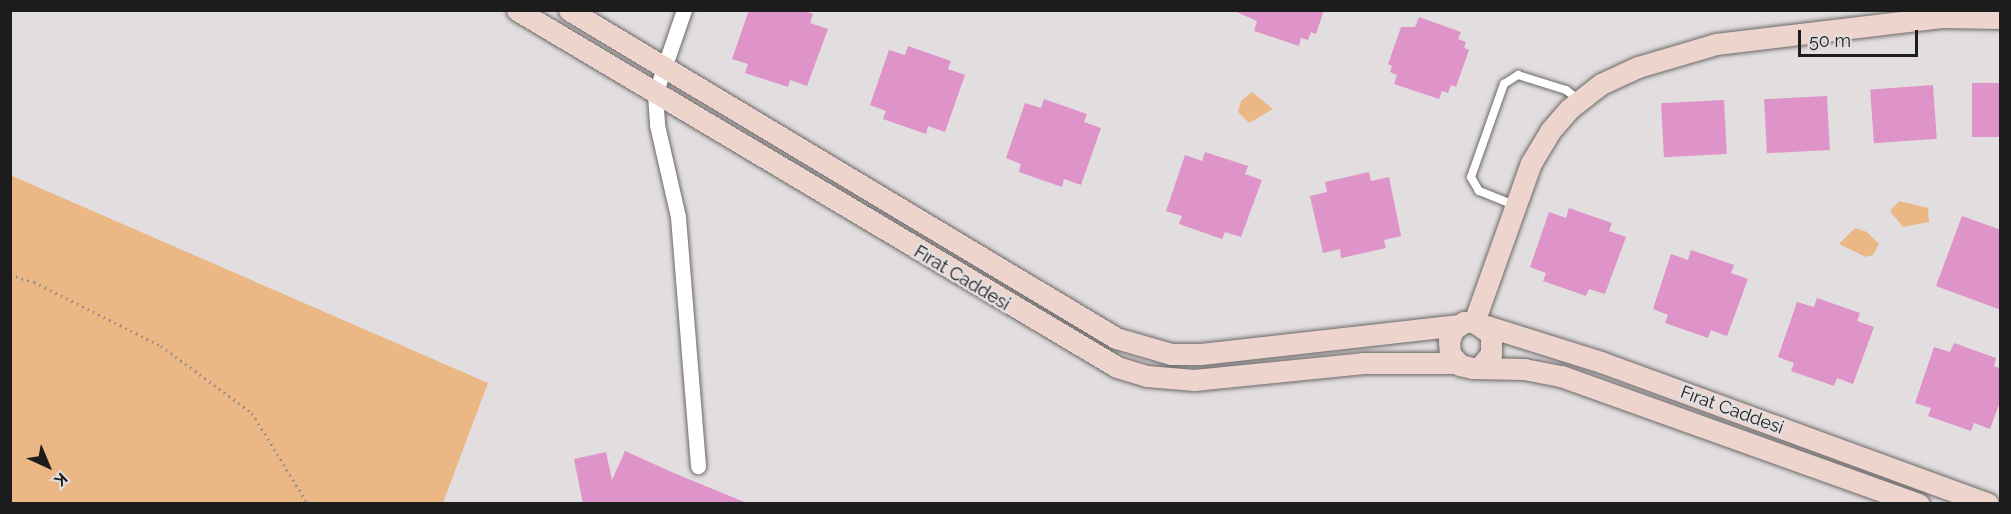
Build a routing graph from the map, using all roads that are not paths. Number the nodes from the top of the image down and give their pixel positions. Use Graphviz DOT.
graph roads {
  1 [pos="517,10"];
  2 [pos="569,10"];
  3 [pos="684,10"];
  4 [pos="2001,18"];
  5 [pos="663,67"];
  6 [pos="656,94"];
  7 [pos="1580,101"];
  8 [pos="1516,205"];
  9 [pos="1466,323"];
  10 [pos="1455,363"];
  11 [pos="1480,367"];
  12 [pos="698,466"];
  13 [pos="1919,504"];
  14 [pos="1988,504"];
  1 -- 6 [label="main road, Fırat Caddesi"];
  2 -- 5 [label="main road, Fırat Caddesi"];
  3 -- 5 [label="street"];
  4 -- 7 [label="main road"];
  5 -- 6 [label="street"];
  5 -- 9 [label="main road, Fırat Caddesi"];
  6 -- 10 [label="main road, Fırat Caddesi"];
  6 -- 12 [label="street"];
  7 -- 8 [label="main road"];
  7 -- 8 [label="lane"];
  8 -- 9 [label="main road"];
  9 -- 10 [label="main road"];
  9 -- 11 [label="main road"];
  9 -- 14 [label="main road, Fırat Caddesi"];
  10 -- 11 [label="main road"];
  11 -- 13 [label="main road, Fırat Caddesi"];
}
